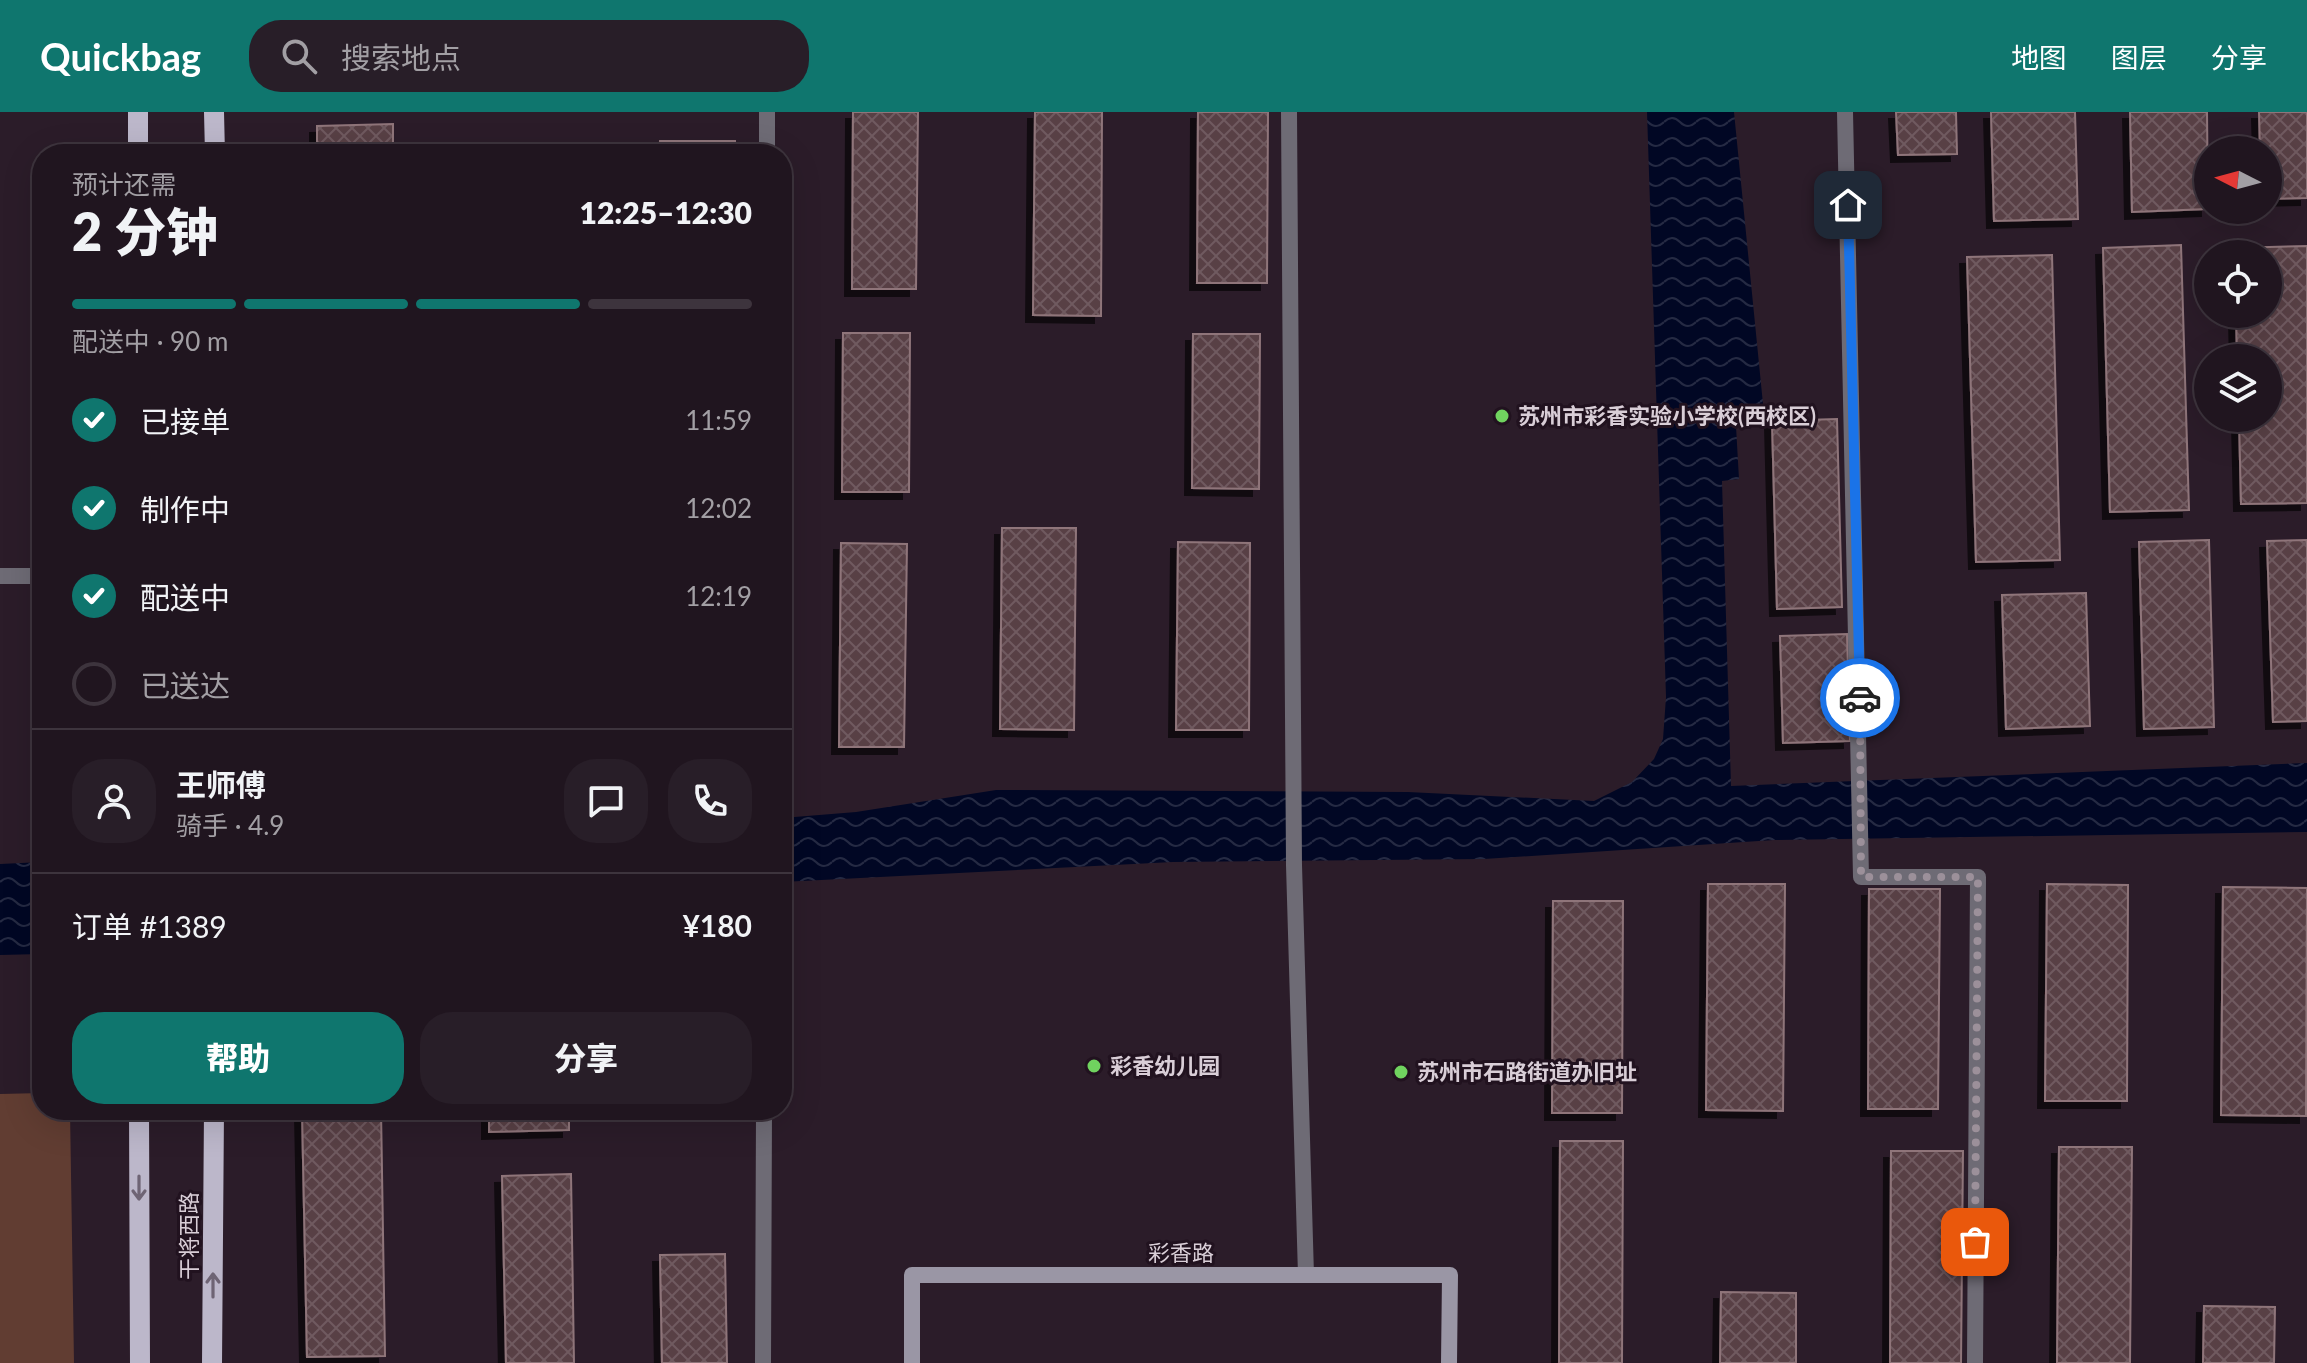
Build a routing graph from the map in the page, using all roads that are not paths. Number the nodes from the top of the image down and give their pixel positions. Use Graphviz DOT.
graph roads {
  1 [pos="138,112"];
  2 [pos="214,112"];
  3 [pos="767,112"];
  4 [pos="1289,112"];
  5 [pos="1845,112"];
  6 [pos="138,144"];
  7 [pos="215,144"];
  8 [pos="767,144"];
  9 [pos="0,576"];
  10 [pos="32,576"];
  11 [pos="139,1120"];
  12 [pos="214,1120"];
  13 [pos="764,1120"];
  14 [pos="1306,1275"];
  15 [pos="140,1363"];
  16 [pos="212,1363"];
  17 [pos="763,1363"];
  18 [pos="912,1363"];
  19 [pos="1449,1363"];
  20 [pos="1975,1363"];
  1 -- 6 [label="main road"];
  2 -- 7 [label="main road"];
  3 -- 8 [label="street"];
  4 -- 14 [label="street"];
  5 -- 20 [label="street"];
  9 -- 10 [label="street"];
  11 -- 15 [label="main road, one-way"];
  16 -- 12 [label="main road, 干将西路, one-way"];
  13 -- 17 [label="street"];
  14 -- 18 [label="street, 彩香路"];
  14 -- 19 [label="street, 彩香路"];
}
